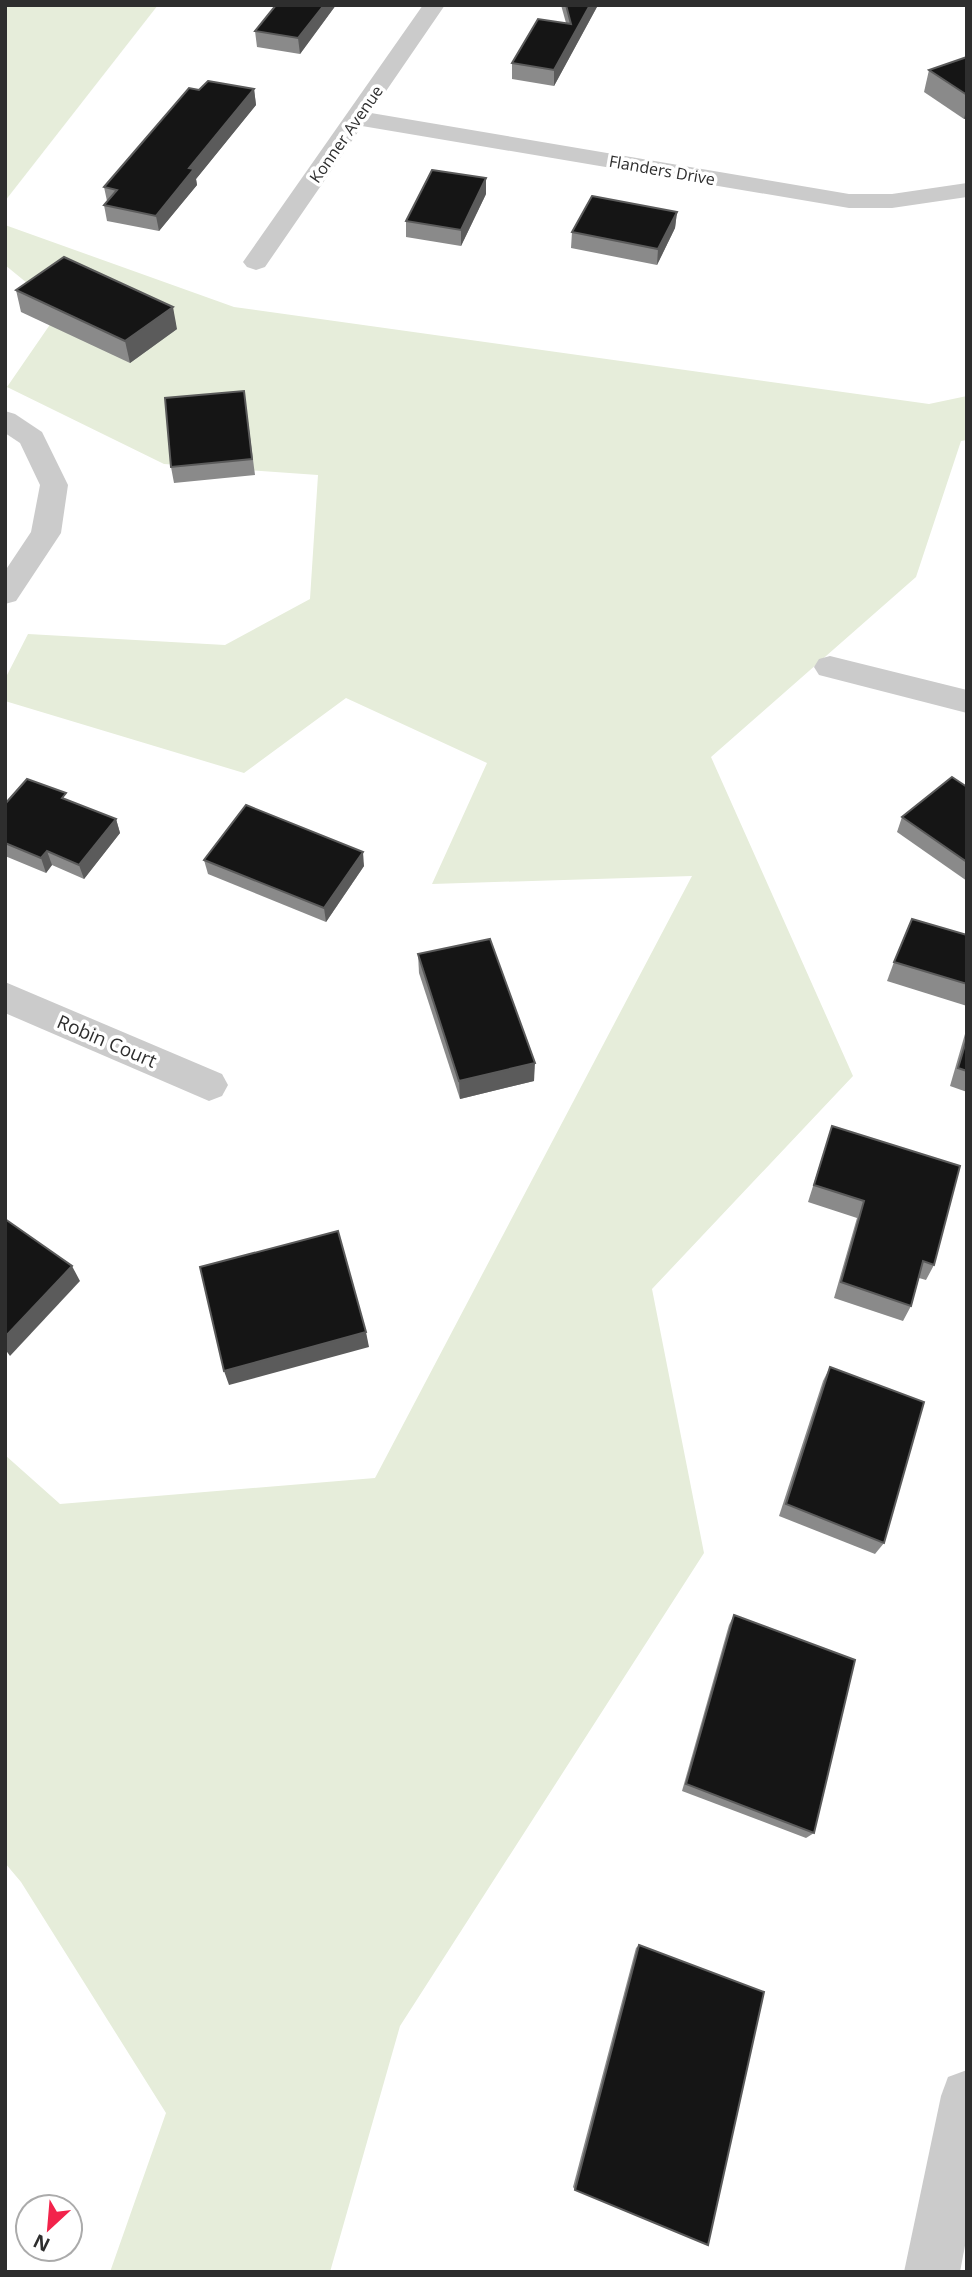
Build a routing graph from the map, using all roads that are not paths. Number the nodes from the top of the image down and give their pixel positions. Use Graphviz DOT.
graph roads {
  1 [pos="434,5"];
  2 [pos="358,118"];
  3 [pos="967,190"];
  4 [pos="257,262"];
  5 [pos="5,419"];
  6 [pos="5,594"];
  7 [pos="830,667"];
  8 [pos="967,702"];
  9 [pos="5,997"];
  10 [pos="209,1085"];
  11 [pos="967,2096"];
  12 [pos="932,2272"];
  1 -- 2 [label="street, Konner Avenue"];
  2 -- 3 [label="street, Flanders Drive"];
  2 -- 4 [label="street, Konner Avenue"];
  5 -- 6 [label="street"];
  7 -- 8 [label="street"];
  9 -- 10 [label="street, Robin Court"];
  11 -- 12 [label="street"];
}
